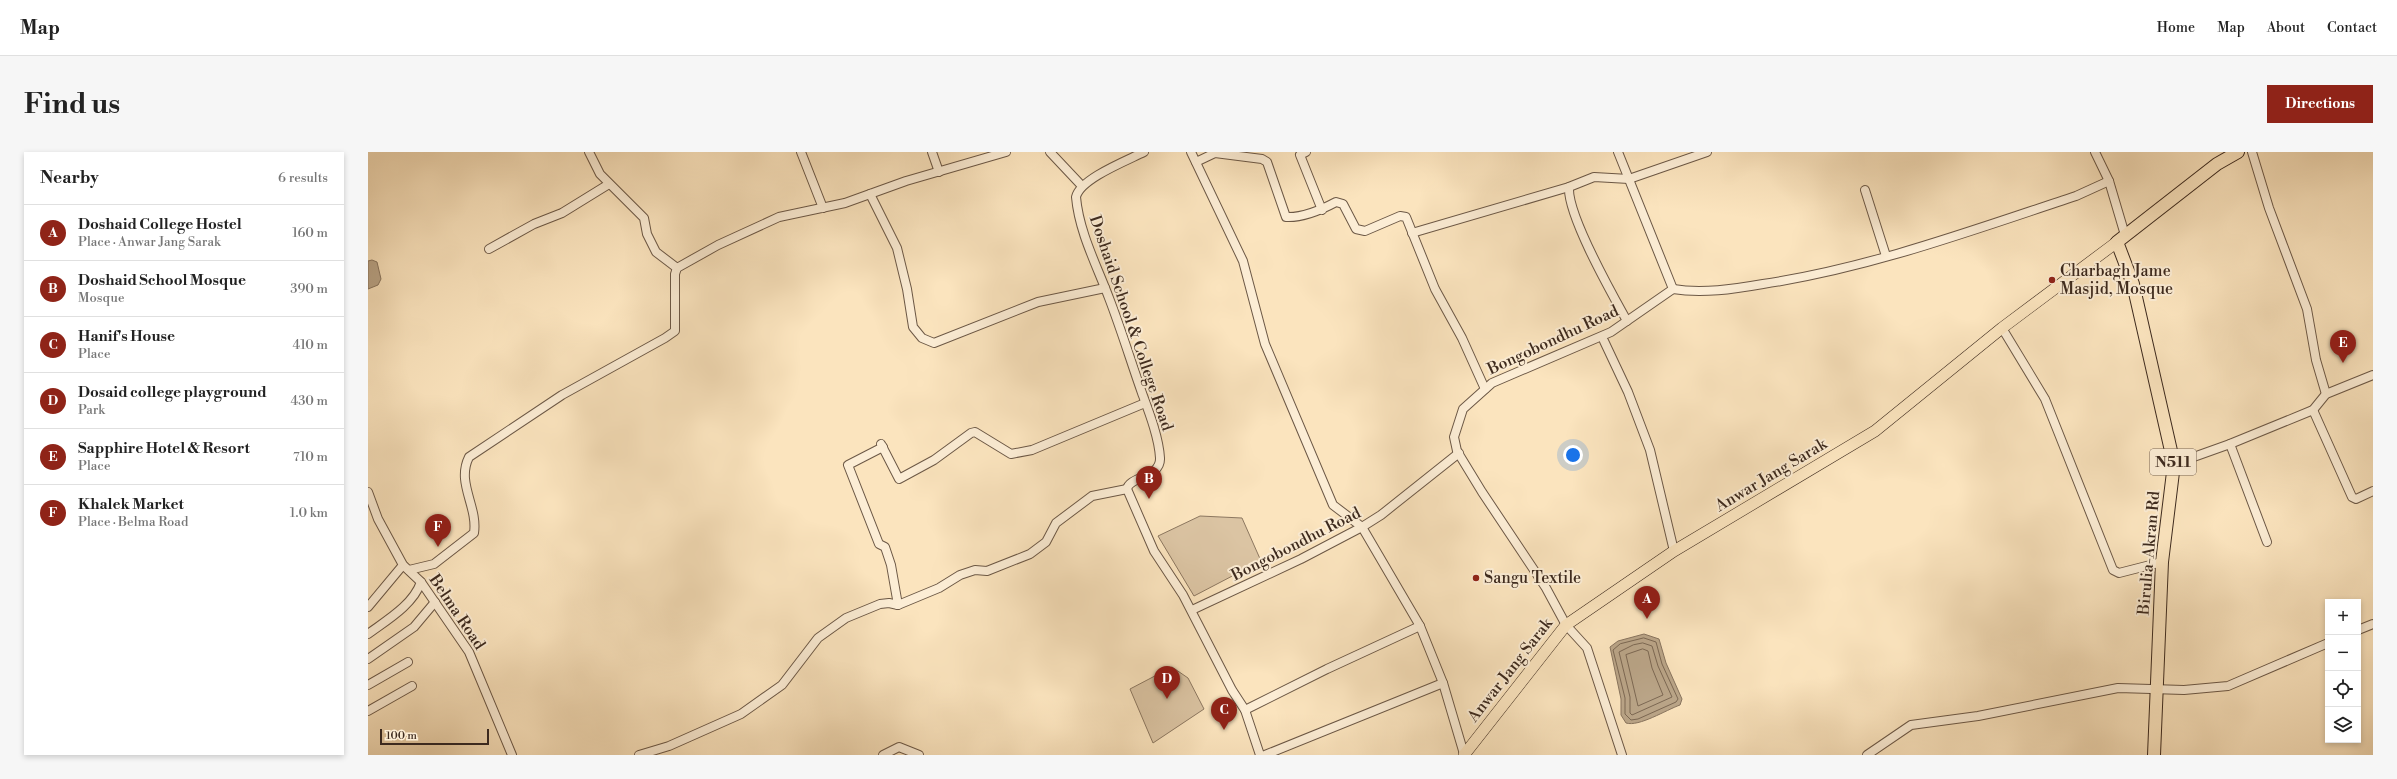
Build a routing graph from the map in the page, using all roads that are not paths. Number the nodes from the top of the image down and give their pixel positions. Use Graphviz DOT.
graph roads {
  1 [pos="589,152"];
  2 [pos="801,152"];
  3 [pos="932,152"];
  4 [pos="1006,152"];
  5 [pos="1050,152"];
  6 [pos="1144,152"];
  7 [pos="1191,152"];
  8 [pos="1306,152"];
  9 [pos="1618,152"];
  10 [pos="1707,152"];
  11 [pos="2095,152"];
  12 [pos="2238,152"];
  13 [pos="2252,152"];
  14 [pos="1196,162"];
  15 [pos="939,172"];
  16 [pos="1629,179"];
  17 [pos="2109,181"];
  18 [pos="609,184"];
  19 [pos="1082,186"];
  20 [pos="1569,187"];
  21 [pos="1865,190"];
  22 [pos="870,194"];
  23 [pos="823,208"];
  24 [pos="1322,210"];
  25 [pos="1412,233"];
  26 [pos="2121,238"];
  27 [pos="489,248"];
  28 [pos="1886,256"];
  29 [pos="678,268"];
  30 [pos="1105,288"];
  31 [pos="1673,289"];
  32 [pos="1626,322"];
  33 [pos="2002,328"];
  34 [pos="1604,341"];
  35 [pos="2373,375"];
  36 [pos="1485,389"];
  37 [pos="2326,394"];
  38 [pos="1146,403"];
  39 [pos="2313,410"];
  40 [pos="2230,444"];
  41 [pos="1459,453"];
  42 [pos="2174,464"];
  43 [pos="1127,489"];
  44 [pos="2373,491"];
  45 [pos="368,492"];
  46 [pos="1362,527"];
  47 [pos="2267,542"];
  48 [pos="1674,551"];
  49 [pos="2162,562"];
  50 [pos="406,568"];
  51 [pos="421,582"];
  52 [pos="435,602"];
  53 [pos="898,605"];
  54 [pos="368,607"];
  55 [pos="1192,610"];
  56 [pos="2373,624"];
  57 [pos="1566,625"];
  58 [pos="1420,626"];
  59 [pos="2361,629"];
  60 [pos="368,634"];
  61 [pos="2325,644"];
  62 [pos="368,659"];
  63 [pos="408,662"];
  64 [pos="1443,683"];
  65 [pos="368,685"];
  66 [pos="412,686"];
  67 [pos="2157,689"];
  68 [pos="1245,710"];
  69 [pos="368,711"];
  70 [pos="669,746"];
  71 [pos="512,755"];
  72 [pos="639,755"];
  73 [pos="670,755"];
  74 [pos="883,755"];
  75 [pos="919,755"];
  76 [pos="1260,755"];
  77 [pos="1265,755"];
  78 [pos="1464,755"];
  79 [pos="1622,755"];
  80 [pos="1867,755"];
  81 [pos="2154,755"];
  1 -- 18 [label="street"];
  2 -- 23 [label="street"];
  3 -- 15 [label="street"];
  4 -- 15 [label="street"];
  5 -- 19 [label="street"];
  6 -- 19 [label="street"];
  7 -- 14 [label="street"];
  8 -- 24 [label="street"];
  9 -- 16 [label="street"];
  10 -- 16 [label="street"];
  11 -- 17 [label="street"];
  12 -- 26 [label="highway"];
  13 -- 37 [label="street"];
  14 -- 24 [label="street"];
  14 -- 46 [label="street"];
  15 -- 22 [label="street"];
  16 -- 20 [label="street"];
  16 -- 31 [label="street"];
  17 -- 26 [label="street"];
  17 -- 28 [label="street"];
  18 -- 27 [label="street"];
  18 -- 29 [label="street"];
  19 -- 30 [label="street, Doshaid School & College Road"];
  20 -- 25 [label="street"];
  20 -- 32 [label="street"];
  21 -- 28 [label="street"];
  22 -- 23 [label="street"];
  22 -- 30 [label="street"];
  23 -- 29 [label="street"];
  24 -- 25 [label="street"];
  25 -- 36 [label="street"];
  26 -- 33 [label="main road, Anwar Jang Sarak"];
  26 -- 42 [label="highway, Birulia-Akran Rd / N511"];
  28 -- 31 [label="street"];
  29 -- 50 [label="street"];
  30 -- 38 [label="street, Doshaid School & College Road"];
  31 -- 32 [label="street, Bongobondhu Road"];
  32 -- 36 [label="street, Bongobondhu Road"];
  33 -- 48 [label="main road, Anwar Jang Sarak"];
  33 -- 49 [label="street"];
  34 -- 48 [label="street"];
  35 -- 37 [label="street"];
  36 -- 41 [label="street, Bongobondhu Road"];
  37 -- 39 [label="street"];
  38 -- 43 [label="street, Doshaid School & College Road"];
  38 -- 53 [label="street"];
  39 -- 40 [label="street"];
  39 -- 44 [label="street"];
  40 -- 42 [label="street"];
  40 -- 47 [label="street"];
  41 -- 46 [label="street, Bongobondhu Road"];
  41 -- 57 [label="street"];
  42 -- 49 [label="highway, Birulia-Akran Rd / N511"];
  43 -- 53 [label="street"];
  43 -- 55 [label="street"];
  45 -- 50 [label="street, Belma Road"];
  46 -- 55 [label="street, Bongobondhu Road"];
  46 -- 58 [label="street"];
  48 -- 57 [label="main road, Anwar Jang Sarak"];
  49 -- 67 [label="highway, Birulia-Akran Rd / N511"];
  50 -- 51 [label="street, Belma Road"];
  50 -- 54 [label="street"];
  51 -- 52 [label="street, Belma Road"];
  51 -- 60 [label="street"];
  52 -- 62 [label="street"];
  52 -- 71 [label="street, Belma Road"];
  53 -- 70 [label="street"];
  55 -- 68 [label="street"];
  56 -- 59 [label="street"];
  57 -- 78 [label="main road, Anwar Jang Sarak"];
  57 -- 79 [label="street"];
  58 -- 64 [label="street"];
  58 -- 68 [label="street"];
  61 -- 67 [label="street"];
  63 -- 65 [label="street"];
  64 -- 77 [label="street"];
  64 -- 78 [label="street"];
  66 -- 69 [label="street"];
  67 -- 80 [label="street"];
  67 -- 81 [label="highway, Birulia-Akran Rd / N511"];
  68 -- 76 [label="street"];
  70 -- 72 [label="street"];
  70 -- 73 [label="street"];
  74 -- 75 [label="street"];
}
